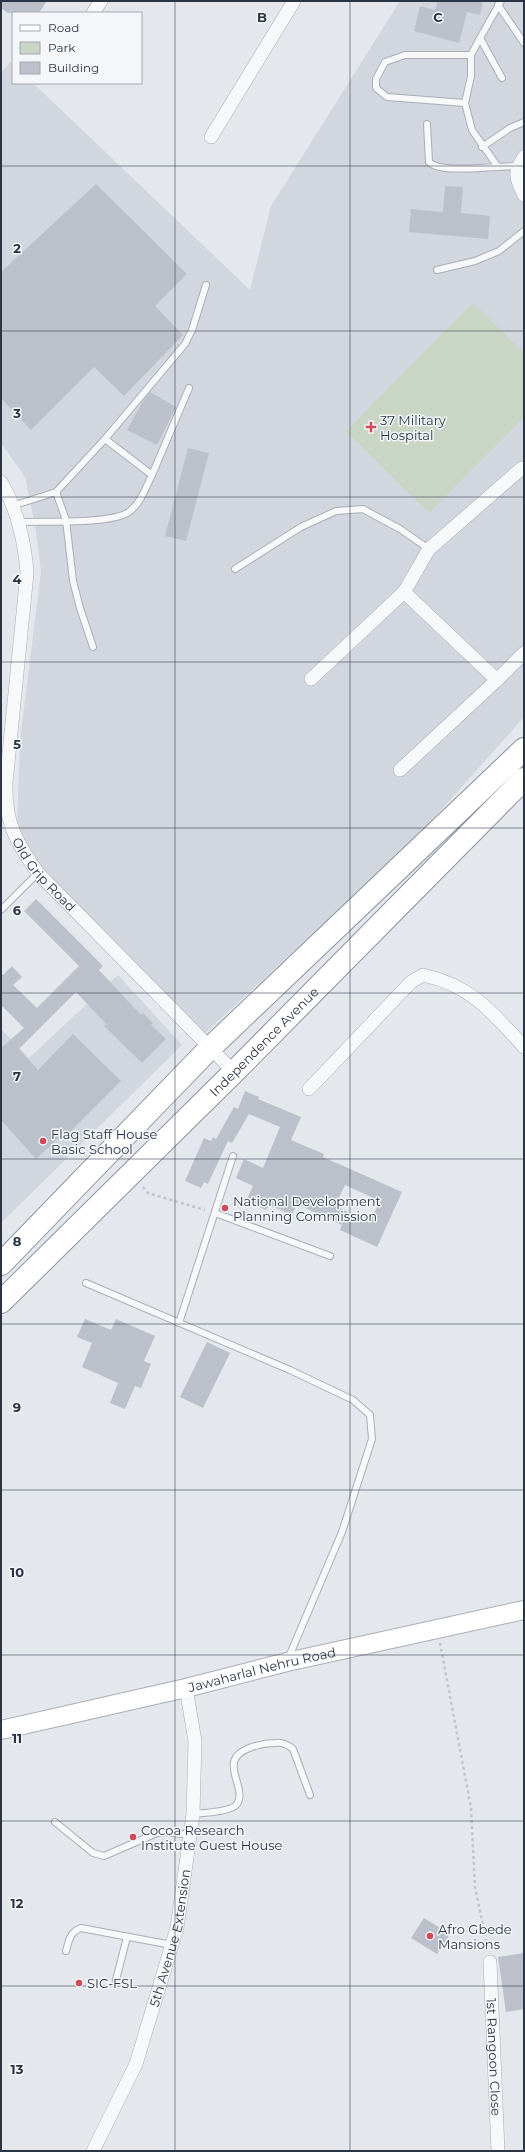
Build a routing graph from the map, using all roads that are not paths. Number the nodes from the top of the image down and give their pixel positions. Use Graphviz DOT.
graph roads {
  1 [pos="101,1"];
  2 [pos="294,1"];
  3 [pos="500,3"];
  4 [pos="94,12"];
  5 [pos="480,38"];
  6 [pos="524,43"];
  7 [pos="471,55"];
  8 [pos="502,78"];
  9 [pos="465,103"];
  10 [pos="524,122"];
  11 [pos="427,124"];
  12 [pos="212,137"];
  13 [pos="482,147"];
  14 [pos="520,162"];
  15 [pos="498,167"];
  16 [pos="524,194"];
  17 [pos="524,231"];
  18 [pos="437,270"];
  19 [pos="206,285"];
  20 [pos="189,388"];
  21 [pos="105,439"];
  22 [pos="523,468"];
  23 [pos="152,474"];
  24 [pos="1,482"];
  25 [pos="56,492"];
  26 [pos="12,506"];
  27 [pos="66,520"];
  28 [pos="17,522"];
  29 [pos="428,549"];
  30 [pos="235,569"];
  31 [pos="404,592"];
  32 [pos="93,647"];
  33 [pos="524,653"];
  34 [pos="311,679"];
  35 [pos="497,680"];
  36 [pos="524,749"];
  37 [pos="400,770"];
  38 [pos="524,779"];
  39 [pos="38,873"];
  40 [pos="1,910"];
  41 [pos="524,1047"];
  42 [pos="209,1049"];
  43 [pos="234,1072"];
  44 [pos="309,1089"];
  45 [pos="233,1156"];
  46 [pos="215,1212"];
  47 [pos="330,1256"];
  48 [pos="1,1264"];
  49 [pos="86,1283"];
  50 [pos="1,1302"];
  51 [pos="179,1323"];
  52 [pos="524,1610"];
  53 [pos="287,1662"];
  54 [pos="186,1688"];
  55 [pos="1,1730"];
  56 [pos="310,1795"];
  57 [pos="193,1814"];
  58 [pos="56,1822"];
  59 [pos="190,1835"];
  60 [pos="127,1937"];
  61 [pos="172,1945"];
  62 [pos="66,1951"];
  63 [pos="490,1962"];
  64 [pos="116,1980"];
  65 [pos="93,2151"];
  66 [pos="498,2151"];
  1 -- 4 [label="street"];
  2 -- 12 [label="street"];
  3 -- 5 [label="lane"];
  3 -- 6 [label="lane"];
  5 -- 7 [label="lane"];
  5 -- 8 [label="lane"];
  7 -- 9 [label="lane"];
  7 -- 9 [label="lane"];
  9 -- 13 [label="lane"];
  10 -- 13 [label="lane"];
  11 -- 15 [label="lane"];
  13 -- 15 [label="lane"];
  14 -- 15 [label="lane"];
  14 -- 16 [label="street"];
  17 -- 18 [label="lane"];
  19 -- 21 [label="lane"];
  20 -- 23 [label="lane"];
  21 -- 23 [label="lane"];
  21 -- 25 [label="lane"];
  22 -- 29 [label="street"];
  23 -- 27 [label="lane"];
  24 -- 26 [label="street, Old Grip Road"];
  25 -- 26 [label="lane"];
  25 -- 27 [label="lane"];
  26 -- 28 [label="street, Old Grip Road"];
  27 -- 28 [label="lane"];
  27 -- 32 [label="lane"];
  28 -- 39 [label="street, Old Grip Road"];
  29 -- 30 [label="lane"];
  29 -- 31 [label="street"];
  31 -- 34 [label="street"];
  31 -- 35 [label="street"];
  33 -- 35 [label="street"];
  35 -- 37 [label="street"];
  36 -- 42 [label="highway"];
  38 -- 43 [label="highway, Independence Avenue"];
  39 -- 40 [label="lane"];
  39 -- 42 [label="street, Old Grip Road"];
  41 -- 44 [label="street"];
  42 -- 43 [label="street, Old Grip Road"];
  42 -- 48 [label="highway"];
  43 -- 50 [label="highway, Independence Avenue"];
  45 -- 46 [label="lane"];
  46 -- 47 [label="lane"];
  46 -- 51 [label="lane"];
  49 -- 51 [label="lane"];
  51 -- 53 [label="lane"];
  52 -- 53 [label="street, Jawaharlal Nehru Road"];
  53 -- 54 [label="street, Jawaharlal Nehru Road"];
  54 -- 55 [label="street, Jawaharlal Nehru Road"];
  54 -- 57 [label="street, 5th Avenue Extension"];
  56 -- 57 [label="lane"];
  57 -- 59 [label="street, 5th Avenue Extension"];
  58 -- 59 [label="lane"];
  59 -- 61 [label="street, 5th Avenue Extension"];
  60 -- 61 [label="lane"];
  60 -- 62 [label="lane"];
  60 -- 64 [label="lane"];
  61 -- 65 [label="street, 5th Avenue Extension"];
  63 -- 66 [label="street, 1st Rangoon Close"];
}
